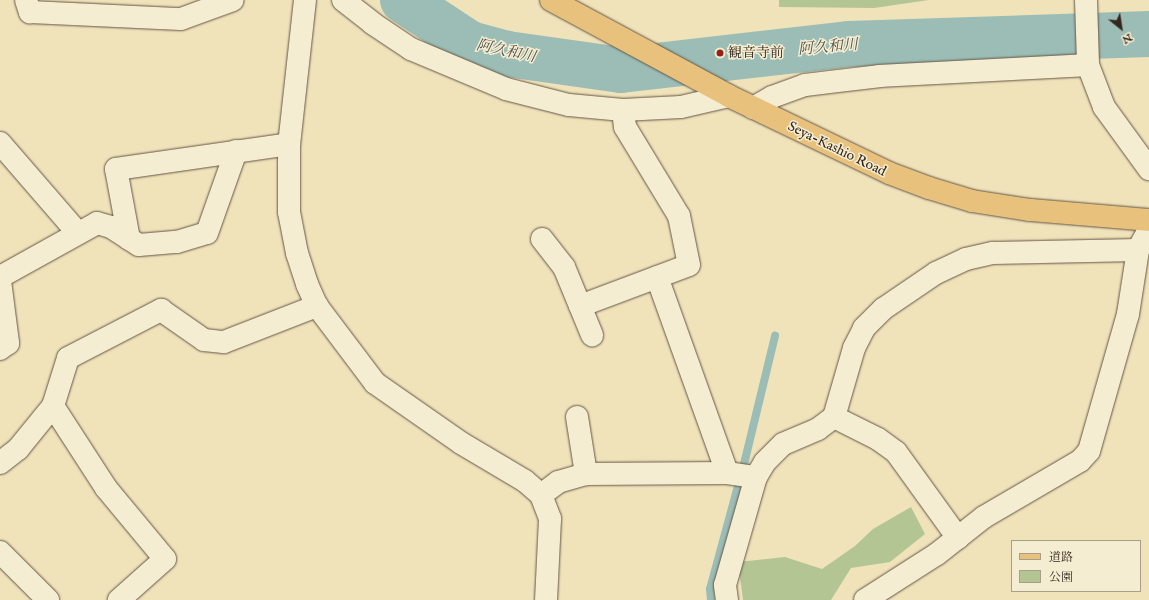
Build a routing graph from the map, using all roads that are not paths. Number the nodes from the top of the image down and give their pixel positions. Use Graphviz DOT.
graph roads {
  1 [pos="26,0"];
  2 [pos="233,0"];
  3 [pos="305,0"];
  4 [pos="343,0"];
  5 [pos="551,0"];
  6 [pos="1086,4"];
  7 [pos="93,8"];
  8 [pos="1088,63"];
  9 [pos="721,92"];
  10 [pos="752,108"];
  11 [pos="623,110"];
  12 [pos="0,143"];
  13 [pos="289,144"];
  14 [pos="236,151"];
  15 [pos="1149,169"];
  16 [pos="1149,220"];
  17 [pos="1149,229"];
  18 [pos="78,233"];
  19 [pos="129,238"];
  20 [pos="542,238"];
  21 [pos="1138,250"];
  22 [pos="0,277"];
  23 [pos="657,277"];
  24 [pos="0,281"];
  25 [pos="317,306"];
  26 [pos="580,306"];
  27 [pos="592,335"];
  28 [pos="0,349"];
  29 [pos="53,406"];
  30 [pos="577,417"];
  31 [pos="834,417"];
  32 [pos="0,462"];
  33 [pos="727,472"];
  34 [pos="586,474"];
  35 [pos="756,477"];
  36 [pos="542,495"];
  37 [pos="958,538"];
  38 [pos="0,552"];
  39 [pos="48,600"];
  40 [pos="119,600"];
  41 [pos="546,600"];
  42 [pos="727,600"];
  43 [pos="865,600"];
  1 -- 7 [label="street"];
  2 -- 7 [label="street"];
  3 -- 13 [label="street"];
  4 -- 11 [label="street"];
  5 -- 9 [label="main road, Seya-Kashio Road"];
  6 -- 8 [label="street"];
  8 -- 10 [label="street"];
  8 -- 15 [label="street"];
  9 -- 10 [label="main road, Seya-Kashio Road"];
  9 -- 11 [label="street"];
  10 -- 16 [label="main road, Seya-Kashio Road"];
  11 -- 23 [label="street"];
  12 -- 18 [label="street"];
  13 -- 14 [label="street"];
  13 -- 25 [label="street"];
  14 -- 19 [label="street"];
  14 -- 19 [label="street"];
  17 -- 21 [label="street"];
  18 -- 19 [label="street"];
  18 -- 22 [label="street"];
  20 -- 26 [label="street"];
  21 -- 31 [label="street"];
  21 -- 37 [label="street"];
  23 -- 26 [label="street"];
  23 -- 33 [label="street"];
  24 -- 28 [label="street"];
  25 -- 29 [label="street"];
  25 -- 36 [label="street"];
  26 -- 27 [label="street"];
  29 -- 32 [label="street"];
  29 -- 40 [label="street"];
  30 -- 34 [label="street"];
  31 -- 35 [label="street"];
  31 -- 37 [label="street"];
  33 -- 34 [label="street"];
  33 -- 35 [label="street"];
  34 -- 36 [label="street"];
  35 -- 42 [label="street"];
  36 -- 41 [label="street"];
  37 -- 43 [label="street"];
  38 -- 39 [label="street"];
}
